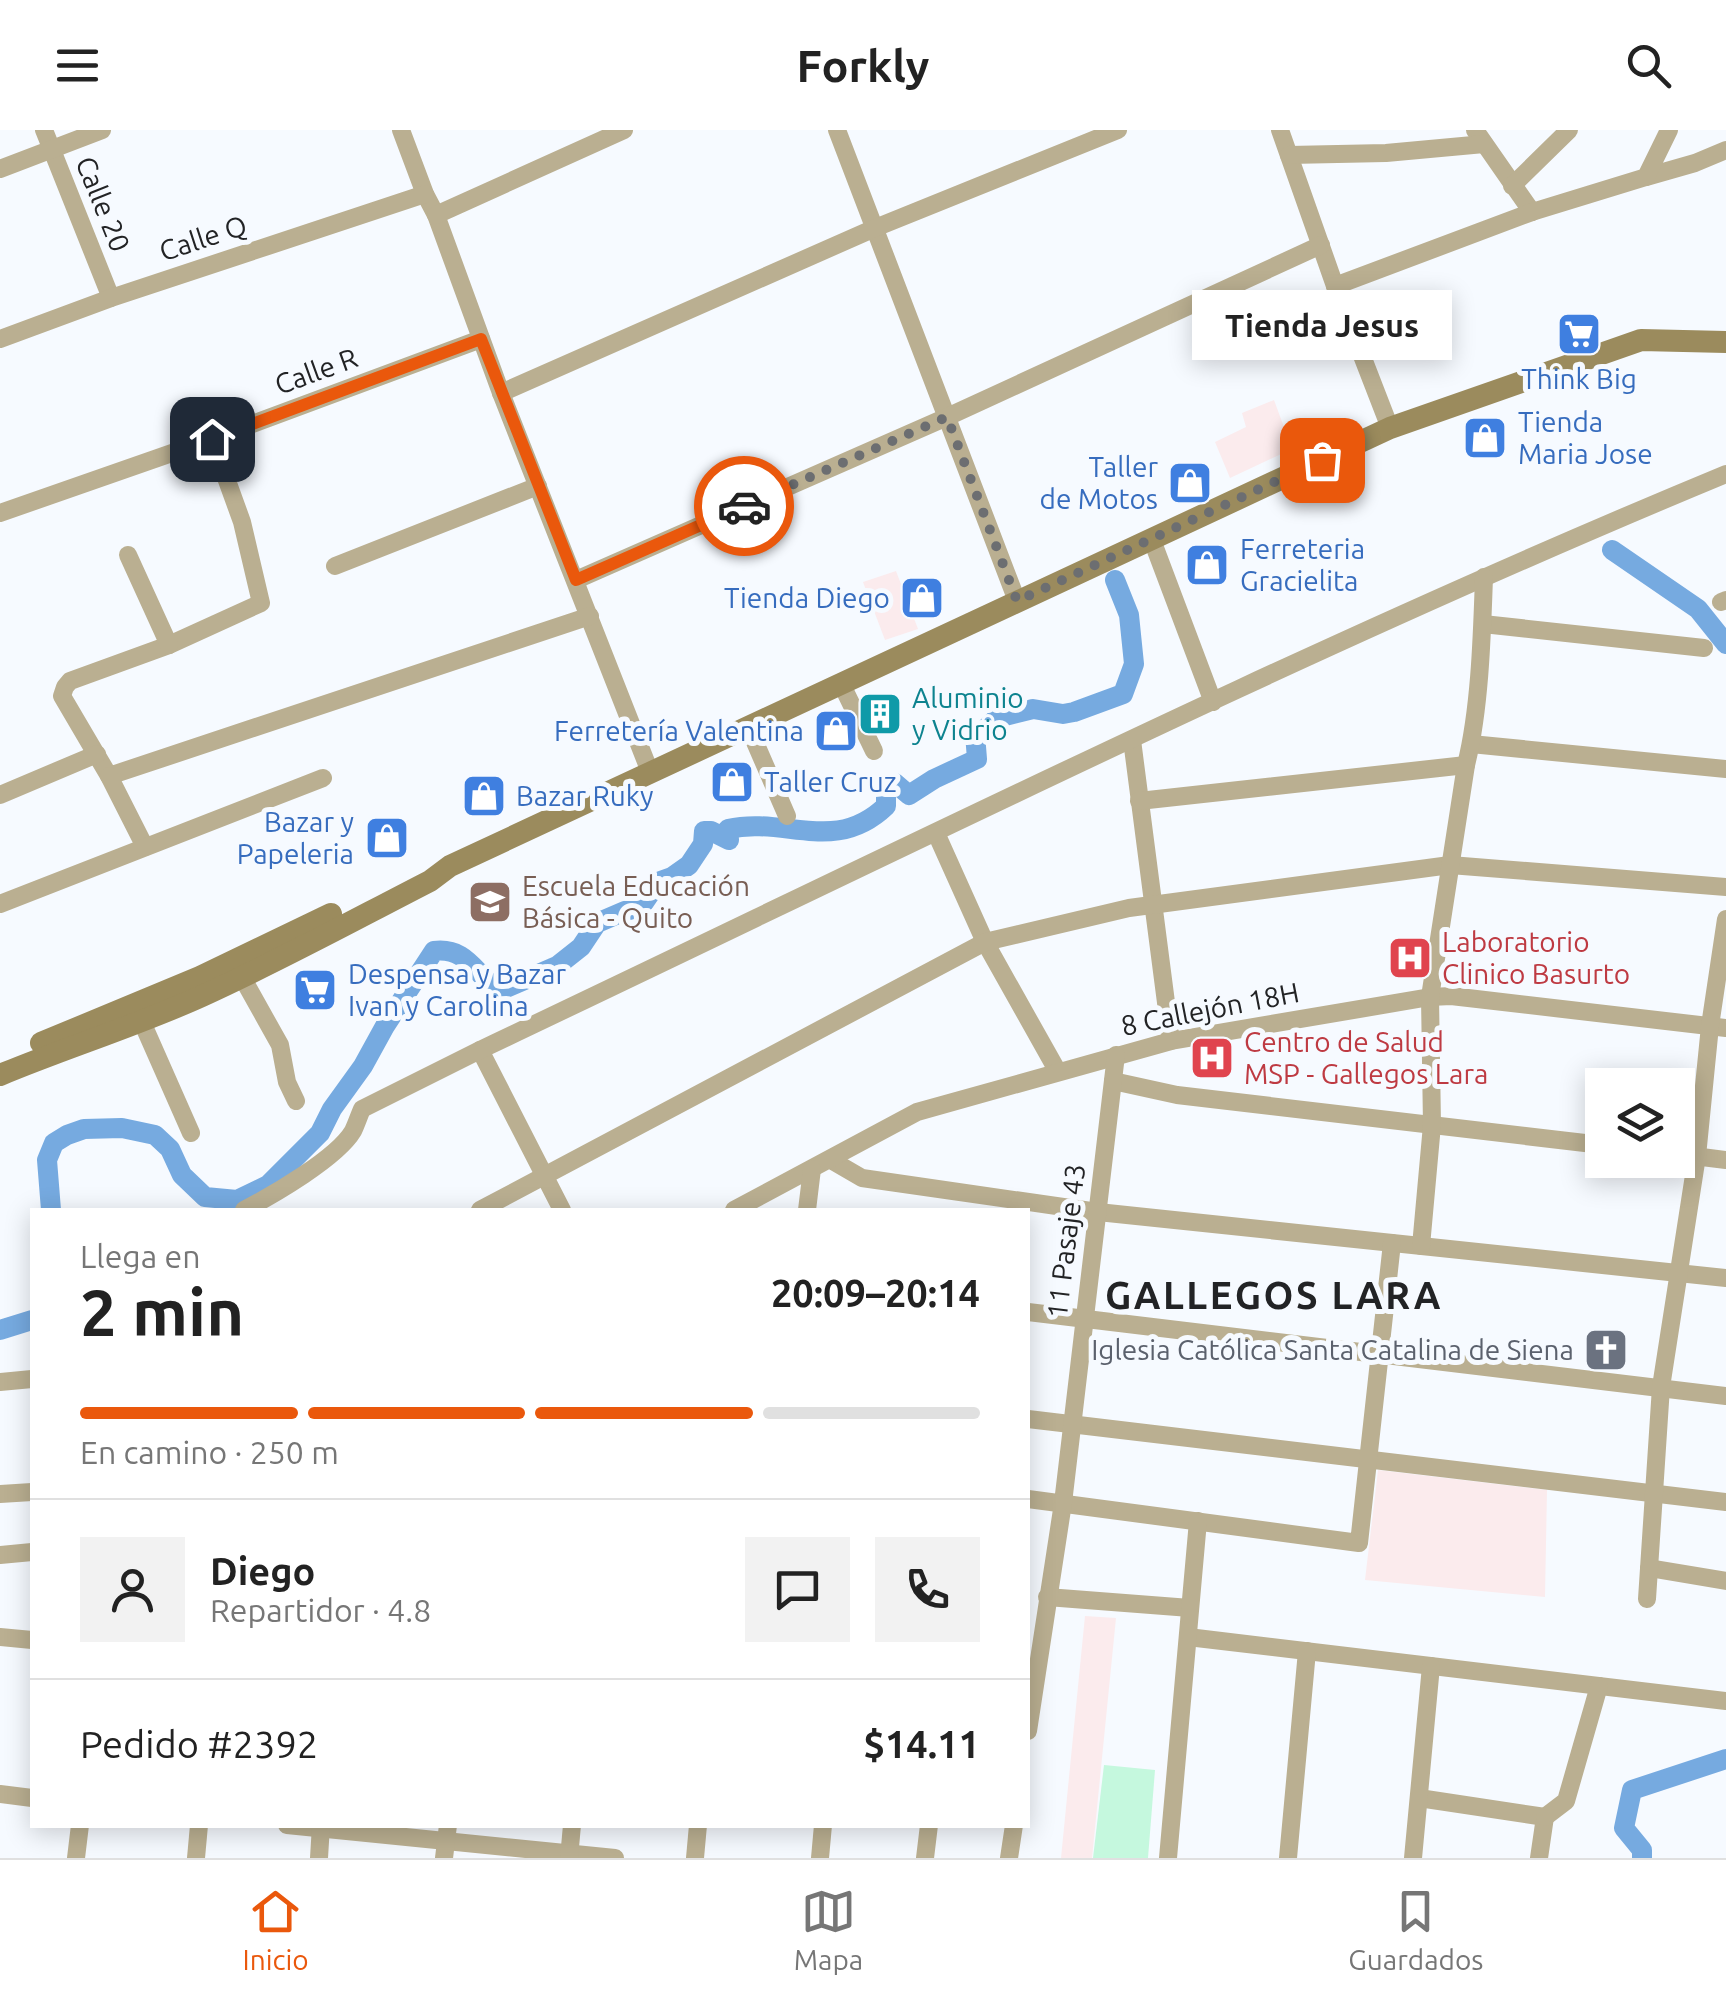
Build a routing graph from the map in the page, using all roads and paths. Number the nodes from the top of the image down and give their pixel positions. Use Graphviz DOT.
graph roads {
  1 [pos="44,130"];
  2 [pos="102,130"];
  3 [pos="401,130"];
  4 [pos="624,130"];
  5 [pos="838,130"];
  6 [pos="1118,130"];
  7 [pos="1280,130"];
  8 [pos="1569,130"];
  9 [pos="1669,130"];
  10 [pos="1480,137"];
  11 [pos="1726,150"];
  12 [pos="52,151"];
  13 [pos="1289,155"];
  14 [pos="0,169"];
  15 [pos="1646,176"];
  16 [pos="1512,186"];
  17 [pos="425,194"];
  18 [pos="1532,212"];
  19 [pos="436,215"];
  20 [pos="875,228"];
  21 [pos="1321,244"];
  22 [pos="1335,286"];
  23 [pos="111,298"];
  24 [pos="0,339"];
  25 [pos="481,339"];
  26 [pos="1726,342"];
  27 [pos="501,392"];
  28 [pos="947,417"];
  29 [pos="1390,428"];
  30 [pos="212,439"];
  31 [pos="1726,474"];
  32 [pos="538,486"];
  33 [pos="0,513"];
  34 [pos="1152,540"];
  35 [pos="128,555"];
  36 [pos="335,566"];
  37 [pos="1484,577"];
  38 [pos="576,580"];
  39 [pos="1017,601"];
  40 [pos="590,616"];
  41 [pos="1482,624"];
  42 [pos="169,645"];
  43 [pos="1704,648"];
  44 [pos="841,683"];
  45 [pos="1212,702"];
  46 [pos="748,726"];
  47 [pos="1132,740"];
  48 [pos="1471,744"];
  49 [pos="874,751"];
  50 [pos="97,754"];
  51 [pos="1466,765"];
  52 [pos="1726,769"];
  53 [pos="650,772"];
  54 [pos="108,776"];
  55 [pos="323,778"];
  56 [pos="0,794"];
  57 [pos="1139,801"];
  58 [pos="787,816"];
  59 [pos="936,834"];
  60 [pos="145,848"];
  61 [pos="1450,865"];
  62 [pos="450,866"];
  63 [pos="1726,887"];
  64 [pos="0,904"];
  65 [pos="1153,905"];
  66 [pos="1726,918"];
  67 [pos="985,942"];
  68 [pos="242,977"];
  69 [pos="1430,997"];
  70 [pos="142,1022"];
  71 [pos="1718,1027"];
  72 [pos="1171,1041"];
  73 [pos="480,1050"];
  74 [pos="40,1051"];
  75 [pos="1116,1055"];
  76 [pos="0,1060"];
  77 [pos="1058,1072"];
  78 [pos="0,1075"];
  79 [pos="1113,1081"];
  80 [pos="296,1100"];
  81 [pos="1432,1125"];
  82 [pos="191,1133"];
  83 [pos="1585,1143"];
  84 [pos="1697,1156"];
  85 [pos="831,1160"];
  86 [pos="1726,1160"];
  87 [pos="812,1169"];
  88 [pos="542,1176"];
  89 [pos="271,1204"];
  90 [pos="484,1208"];
  91 [pos="561,1208"];
  92 [pos="738,1208"];
  93 [pos="807,1208"];
  94 [pos="1098,1212"];
  95 [pos="1392,1243"];
  96 [pos="1421,1246"];
  97 [pos="1678,1273"];
  98 [pos="1726,1278"];
  99 [pos="1030,1312"];
  100 [pos="1085,1319"];
  101 [pos="1379,1354"];
  102 [pos="30,1380"];
  103 [pos="0,1382"];
  104 [pos="1661,1387"];
  105 [pos="1726,1396"];
  106 [pos="1030,1419"];
  107 [pos="1072,1424"];
  108 [pos="1368,1460"];
  109 [pos="30,1492"];
  110 [pos="0,1494"];
  111 [pos="1654,1494"];
  112 [pos="1030,1499"];
  113 [pos="1726,1502"];
  114 [pos="1063,1503"];
  115 [pos="1198,1521"];
  116 [pos="30,1552"];
  117 [pos="0,1555"];
  118 [pos="1649,1568"];
  119 [pos="1726,1581"];
  120 [pos="1046,1597"];
  121 [pos="1647,1599"];
  122 [pos="1190,1608"];
  123 [pos="0,1637"];
  124 [pos="1188,1637"];
  125 [pos="30,1640"];
  126 [pos="1307,1651"];
  127 [pos="1431,1666"];
  128 [pos="1599,1686"];
  129 [pos="1726,1701"];
  130 [pos="1030,1716"];
  131 [pos="0,1794"];
  132 [pos="30,1798"];
  133 [pos="1419,1798"];
  134 [pos="1545,1817"];
  135 [pos="80,1828"];
  136 [pos="199,1828"];
  137 [pos="321,1828"];
  138 [pos="330,1828"];
  139 [pos="572,1828"];
  140 [pos="698,1828"];
  141 [pos="823,1828"];
  142 [pos="929,1828"];
  143 [pos="1014,1828"];
  144 [pos="446,1841"];
  145 [pos="569,1856"];
  146 [pos="76,1858"];
  147 [pos="196,1858"];
  148 [pos="318,1858"];
  149 [pos="615,1858"];
  150 [pos="694,1858"];
  151 [pos="820,1858"];
  152 [pos="925,1858"];
  153 [pos="1009,1858"];
  154 [pos="1168,1858"];
  155 [pos="1288,1858"];
  156 [pos="1413,1858"];
  157 [pos="1538,1858"];
  1 -- 12 [label="street, Calle 20"];
  2 -- 12 [label="street"];
  3 -- 17 [label="street"];
  4 -- 19 [label="street"];
  5 -- 20 [label="street"];
  6 -- 20 [label="street"];
  7 -- 13 [label="street"];
  8 -- 16 [label="street"];
  9 -- 15 [label="street"];
  10 -- 13 [label="street"];
  10 -- 16 [label="street"];
  11 -- 15 [label="street"];
  12 -- 14 [label="street"];
  12 -- 23 [label="street, Calle 20"];
  13 -- 21 [label="street"];
  15 -- 18 [label="street"];
  16 -- 18 [label="street"];
  17 -- 19 [label="street"];
  17 -- 23 [label="street, Calle Q"];
  18 -- 22 [label="street"];
  19 -- 25 [label="street"];
  20 -- 27 [label="street"];
  20 -- 28 [label="street"];
  21 -- 22 [label="street"];
  21 -- 28 [label="street"];
  22 -- 29 [label="street"];
  23 -- 24 [label="street, Calle Q"];
  25 -- 27 [label="street"];
  25 -- 30 [label="street, Calle R"];
  26 -- 29 [label="street"];
  27 -- 32 [label="street"];
  28 -- 38 [label="street"];
  28 -- 39 [label="street"];
  29 -- 34 [label="street"];
  30 -- 33 [label="street, Calle R"];
  30 -- 42 [label="street"];
  31 -- 37 [label="street"];
  32 -- 36 [label="street"];
  32 -- 38 [label="street"];
  34 -- 39 [label="street"];
  34 -- 45 [label="street"];
  35 -- 42 [label="street"];
  37 -- 41 [label="street"];
  37 -- 45 [label="street"];
  38 -- 40 [label="street"];
  39 -- 44 [label="street"];
  40 -- 53 [label="street"];
  40 -- 54 [label="street"];
  41 -- 43 [label="street"];
  41 -- 48 [label="street"];
  42 -- 50 [label="street"];
  44 -- 46 [label="street"];
  44 -- 49 [label="street"];
  45 -- 47 [label="street"];
  46 -- 53 [label="street"];
  46 -- 58 [label="street"];
  47 -- 57 [label="street"];
  47 -- 59 [label="street"];
  48 -- 51 [label="street"];
  48 -- 52 [label="street"];
  50 -- 54 [label="street"];
  50 -- 56 [label="street"];
  51 -- 57 [label="street"];
  51 -- 61 [label="street"];
  53 -- 62 [label="street"];
  54 -- 60 [label="street"];
  55 -- 60 [label="street"];
  57 -- 65 [label="street"];
  59 -- 67 [label="street"];
  59 -- 73 [label="street"];
  60 -- 64 [label="street"];
  61 -- 63 [label="street"];
  61 -- 65 [label="street"];
  61 -- 69 [label="street"];
  62 -- 68 [label="street"];
  62 -- 74 [label="street"];
  65 -- 67 [label="street"];
  65 -- 72 [label="street"];
  66 -- 71 [label="street"];
  67 -- 77 [label="street"];
  67 -- 88 [label="street"];
  68 -- 70 [label="street"];
  68 -- 80 [label="street"];
  69 -- 71 [label="street, 8 Callejón 18H"];
  69 -- 72 [label="street, 8 Callejón 18H"];
  69 -- 81 [label="street"];
  70 -- 74 [label="street"];
  70 -- 82 [label="street"];
  71 -- 84 [label="street"];
  72 -- 75 [label="street, 8 Callejón 18H"];
  73 -- 88 [label="street"];
  73 -- 89 [label="street"];
  74 -- 76 [label="street"];
  74 -- 78 [label="street"];
  75 -- 77 [label="street, 8 Callejón 18H"];
  75 -- 79 [label="street, 11 Pasaje 43"];
  77 -- 85 [label="street, 8 Callejón 18H"];
  79 -- 81 [label="street"];
  79 -- 94 [label="street, 11 Pasaje 43"];
  81 -- 83 [label="street"];
  81 -- 96 [label="street"];
  84 -- 86 [label="street"];
  84 -- 97 [label="street"];
  85 -- 87 [label="street, 8 Callejón 18H"];
  85 -- 94 [label="street"];
  87 -- 92 [label="street, 8 Callejón 18H"];
  87 -- 93 [label="street"];
  88 -- 90 [label="street"];
  88 -- 91 [label="street"];
  94 -- 95 [label="street"];
  94 -- 100 [label="street, 11 Pasaje 43"];
  95 -- 96 [label="street"];
  95 -- 101 [label="street"];
  96 -- 97 [label="street"];
  97 -- 98 [label="street"];
  97 -- 104 [label="street"];
  99 -- 100 [label="street"];
  100 -- 101 [label="street"];
  100 -- 107 [label="street, 11 Pasaje 43"];
  101 -- 104 [label="street"];
  101 -- 108 [label="street"];
  102 -- 103 [label="street"];
  104 -- 105 [label="street"];
  104 -- 111 [label="street"];
  106 -- 107 [label="street"];
  107 -- 108 [label="street"];
  107 -- 114 [label="street, 11 Pasaje 43"];
  108 -- 111 [label="street"];
  108 -- 115 [label="street"];
  109 -- 110 [label="street"];
  111 -- 113 [label="street"];
  111 -- 118 [label="street"];
  112 -- 114 [label="street"];
  114 -- 115 [label="street"];
  114 -- 120 [label="street, 11 Pasaje 43"];
  115 -- 122 [label="street"];
  116 -- 117 [label="street"];
  118 -- 119 [label="street"];
  118 -- 121 [label="street"];
  120 -- 122 [label="street"];
  120 -- 130 [label="street, 11 Pasaje 43"];
  122 -- 124 [label="street"];
  123 -- 125 [label="street"];
  124 -- 126 [label="street"];
  124 -- 154 [label="street"];
  126 -- 127 [label="street"];
  126 -- 155 [label="street"];
  127 -- 128 [label="street"];
  127 -- 133 [label="street"];
  128 -- 129 [label="street"];
  128 -- 134 [label="street"];
  131 -- 132 [label="street"];
  133 -- 134 [label="street"];
  133 -- 156 [label="street"];
  134 -- 157 [label="street"];
  135 -- 146 [label="street"];
  136 -- 147 [label="street"];
  137 -- 148 [label="street"];
  138 -- 144 [label="street"];
  139 -- 145 [label="street"];
  140 -- 150 [label="street"];
  141 -- 151 [label="street"];
  142 -- 152 [label="street"];
  143 -- 153 [label="street"];
  144 -- 145 [label="street"];
  145 -- 149 [label="street"];
}
